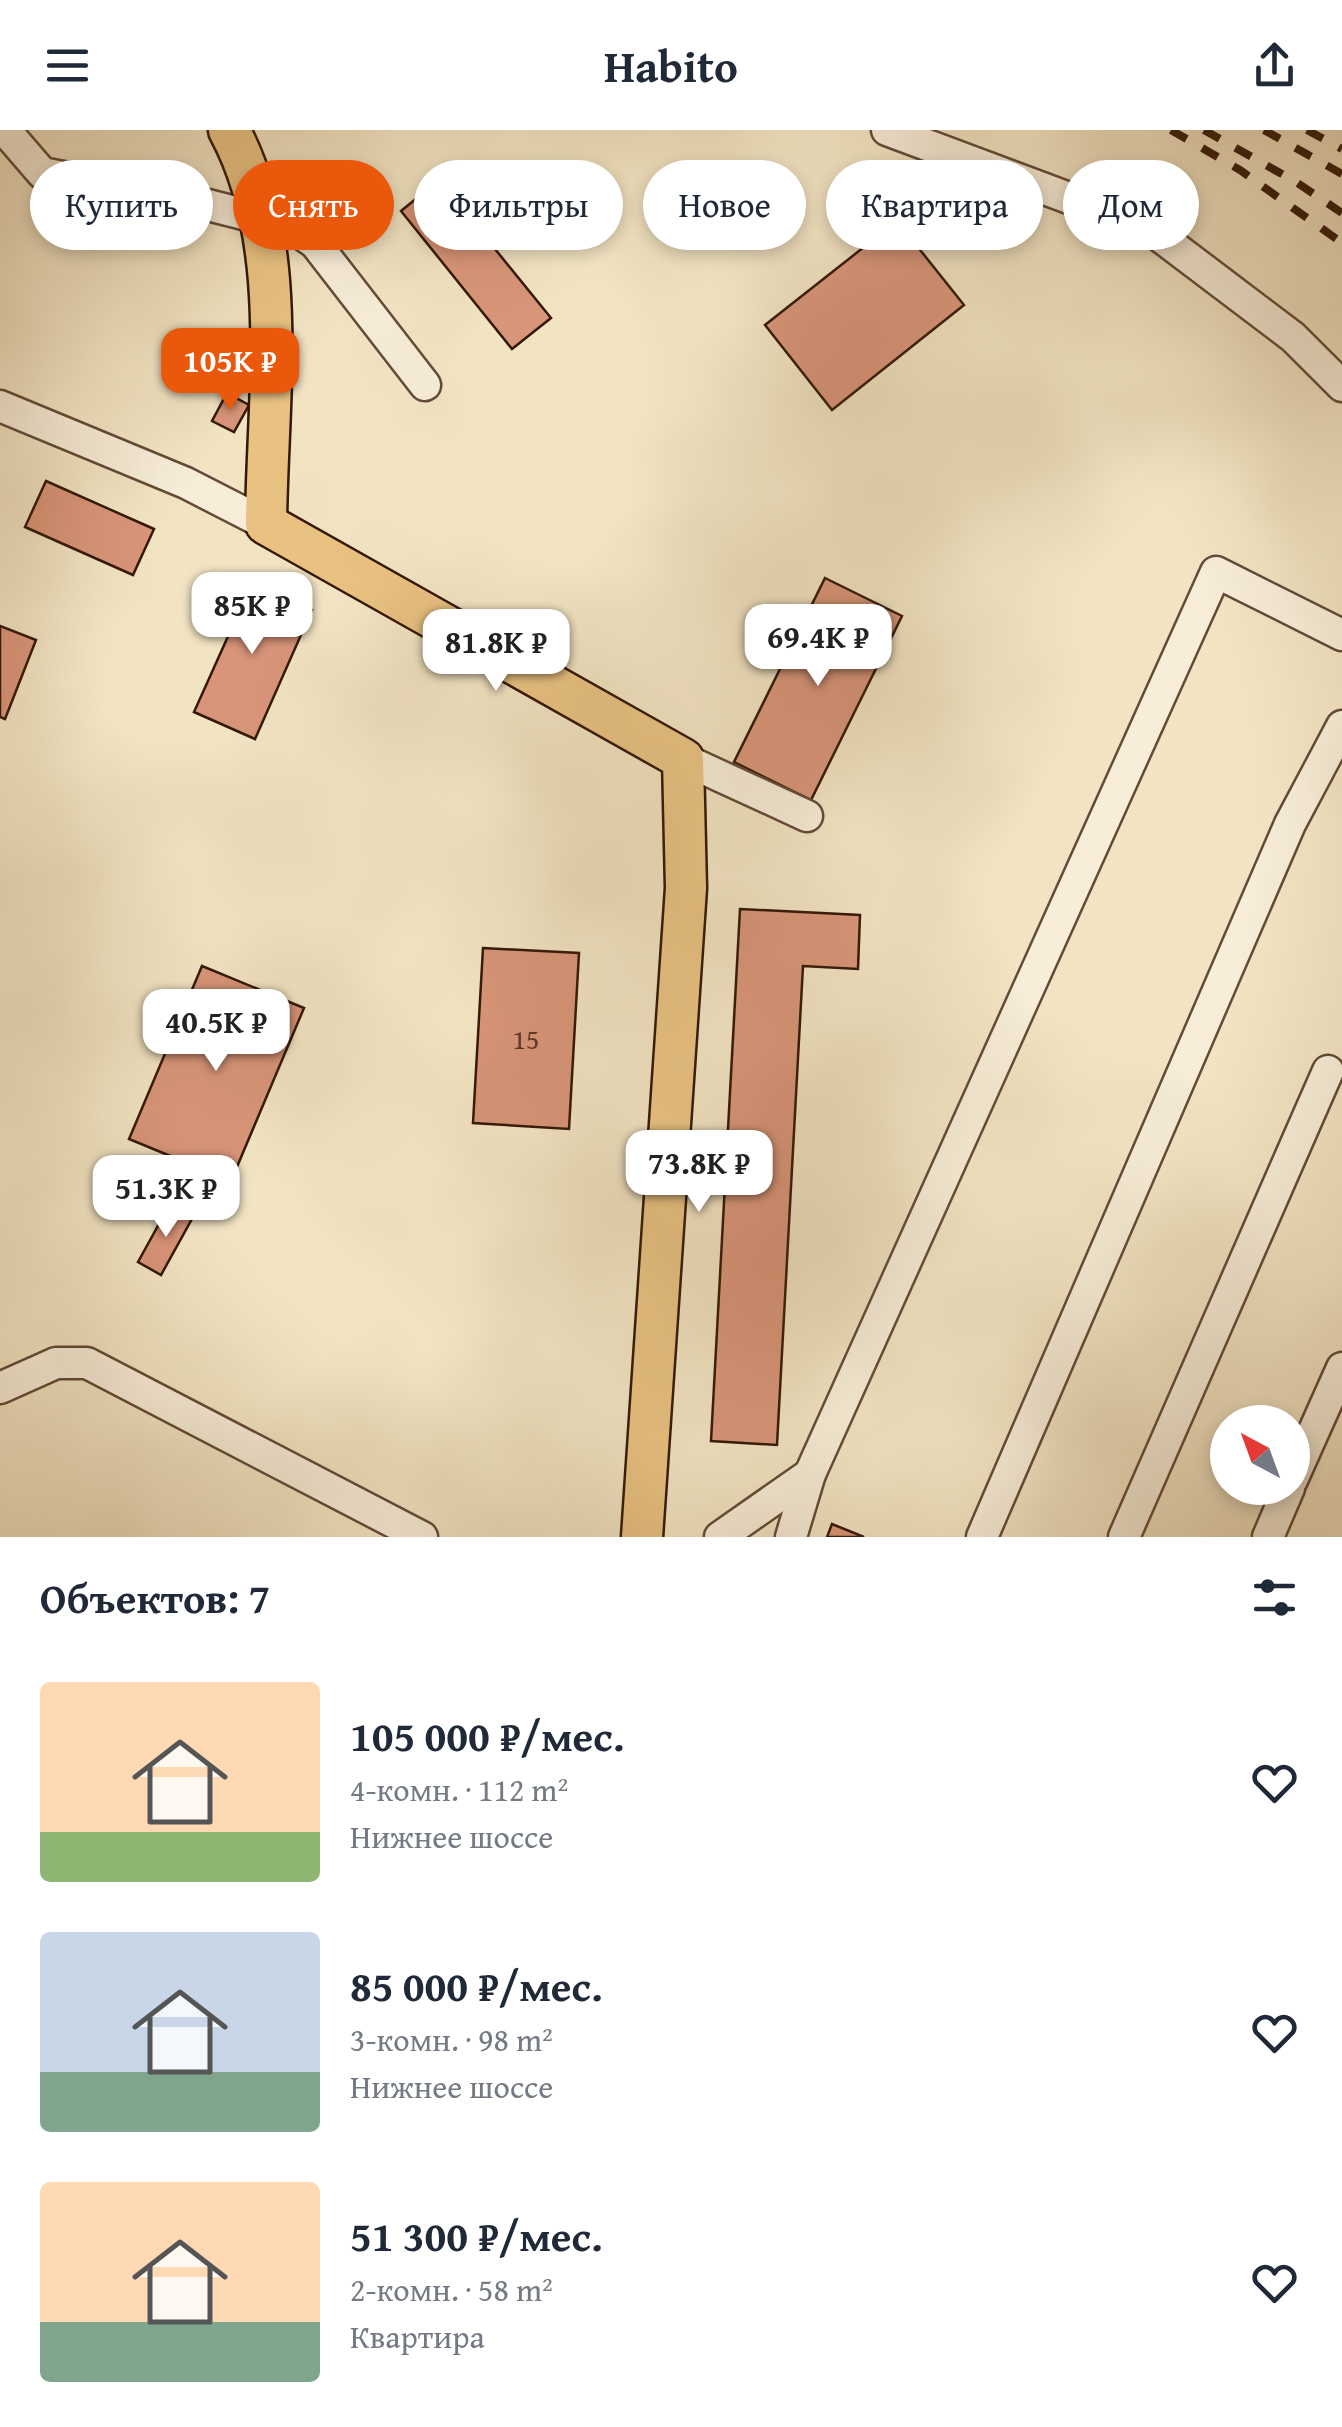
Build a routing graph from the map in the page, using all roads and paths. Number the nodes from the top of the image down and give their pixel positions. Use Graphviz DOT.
graph roads {
  1 [pos="5,130"];
  2 [pos="229,130"];
  3 [pos="887,130"];
  4 [pos="245,160"];
  5 [pos="233,212"];
  6 [pos="264,250"];
  7 [pos="320,250"];
  8 [pos="425,385"];
  9 [pos="1342,386"];
  10 [pos="0,406"];
  11 [pos="266,524"];
  12 [pos="1342,635"];
  13 [pos="1342,726"];
  14 [pos="683,759"];
  15 [pos="806,816"];
  16 [pos="1328,1071"];
  17 [pos="1342,1368"];
  18 [pos="0,1388"];
  19 [pos="1310,1440"];
  20 [pos="810,1474"];
  21 [pos="1282,1505"];
  22 [pos="422,1537"];
  23 [pos="642,1537"];
  24 [pos="720,1537"];
  25 [pos="791,1537"];
  26 [pos="982,1537"];
  27 [pos="1124,1537"];
  28 [pos="1268,1537"];
  1 -- 5 [label="lane"];
  2 -- 4 [label="main road"];
  3 -- 9 [label="lane"];
  6 -- 11 [label="main road"];
  7 -- 8 [label="lane"];
  10 -- 11 [label="lane"];
  11 -- 14 [label="main road"];
  12 -- 20 [label="lane"];
  13 -- 26 [label="lane"];
  14 -- 15 [label="lane"];
  14 -- 23 [label="main road"];
  16 -- 27 [label="lane"];
  17 -- 19 [label="lane"];
  18 -- 22 [label="lane"];
  20 -- 24 [label="lane"];
  20 -- 25 [label="lane"];
  21 -- 28 [label="lane"];
}
